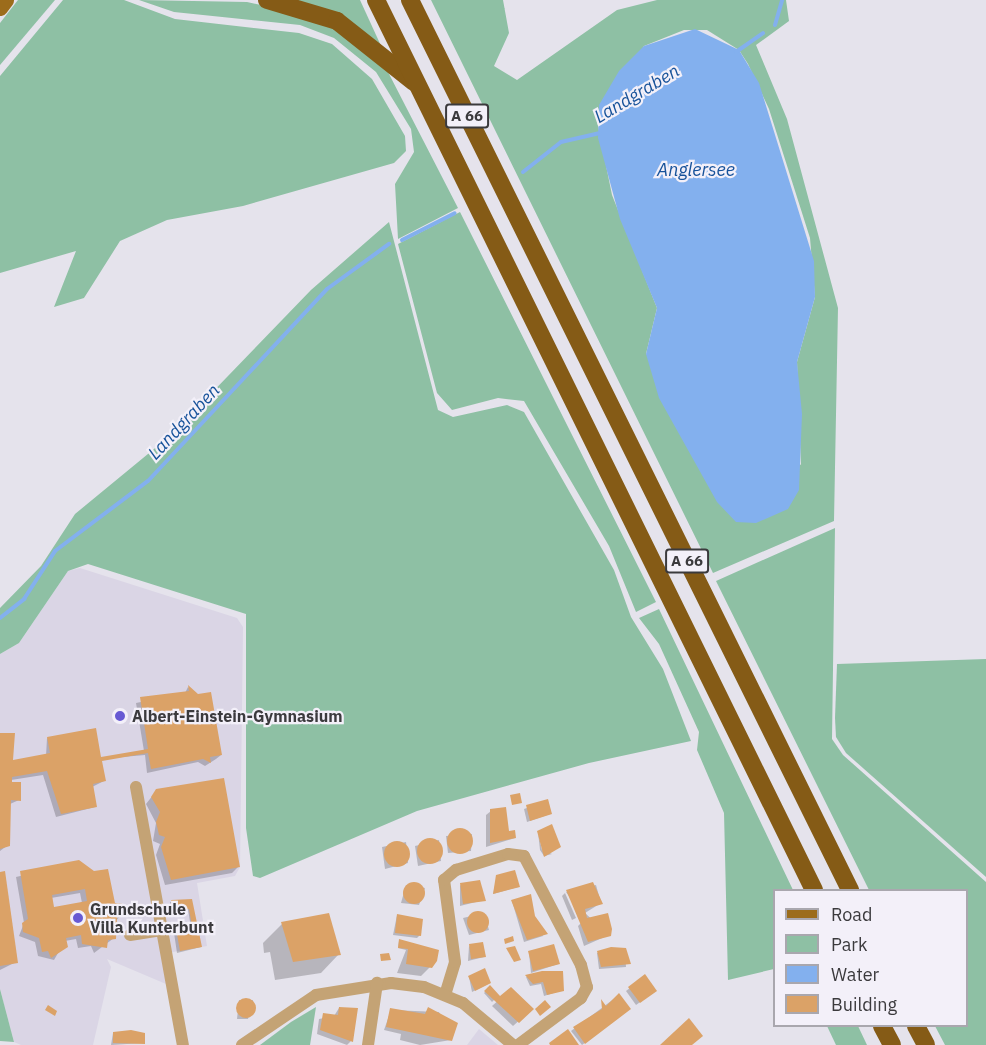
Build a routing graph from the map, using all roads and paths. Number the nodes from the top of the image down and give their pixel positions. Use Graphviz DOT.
graph roads {
  1 [pos="6,0"];
  2 [pos="267,0"];
  3 [pos="376,0"];
  4 [pos="410,0"];
  5 [pos="0,8"];
  6 [pos="419,87"];
  7 [pos="136,787"];
  8 [pos="813,889"];
  9 [pos="848,889"];
  10 [pos="162,930"];
  11 [pos="130,935"];
  12 [pos="378,983"];
  13 [pos="445,995"];
  14 [pos="883,1027"];
  15 [pos="917,1027"];
  16 [pos="183,1045"];
  17 [pos="242,1045"];
  18 [pos="368,1045"];
  19 [pos="513,1045"];
  20 [pos="518,1045"];
  21 [pos="892,1045"];
  22 [pos="926,1045"];
  1 -- 5 [label="main road"];
  2 -- 6 [label="highway"];
  3 -- 6 [label="highway, A 66"];
  4 -- 9 [label="highway, A 66"];
  6 -- 8 [label="highway, A 66"];
  7 -- 10 [label="street"];
  10 -- 11 [label="street"];
  10 -- 16 [label="street"];
  12 -- 13 [label="street"];
  12 -- 17 [label="street"];
  12 -- 18 [label="street"];
  13 -- 19 [label="street"];
  13 -- 20 [label="street"];
  14 -- 21 [label="highway"];
  15 -- 22 [label="highway"];
}
